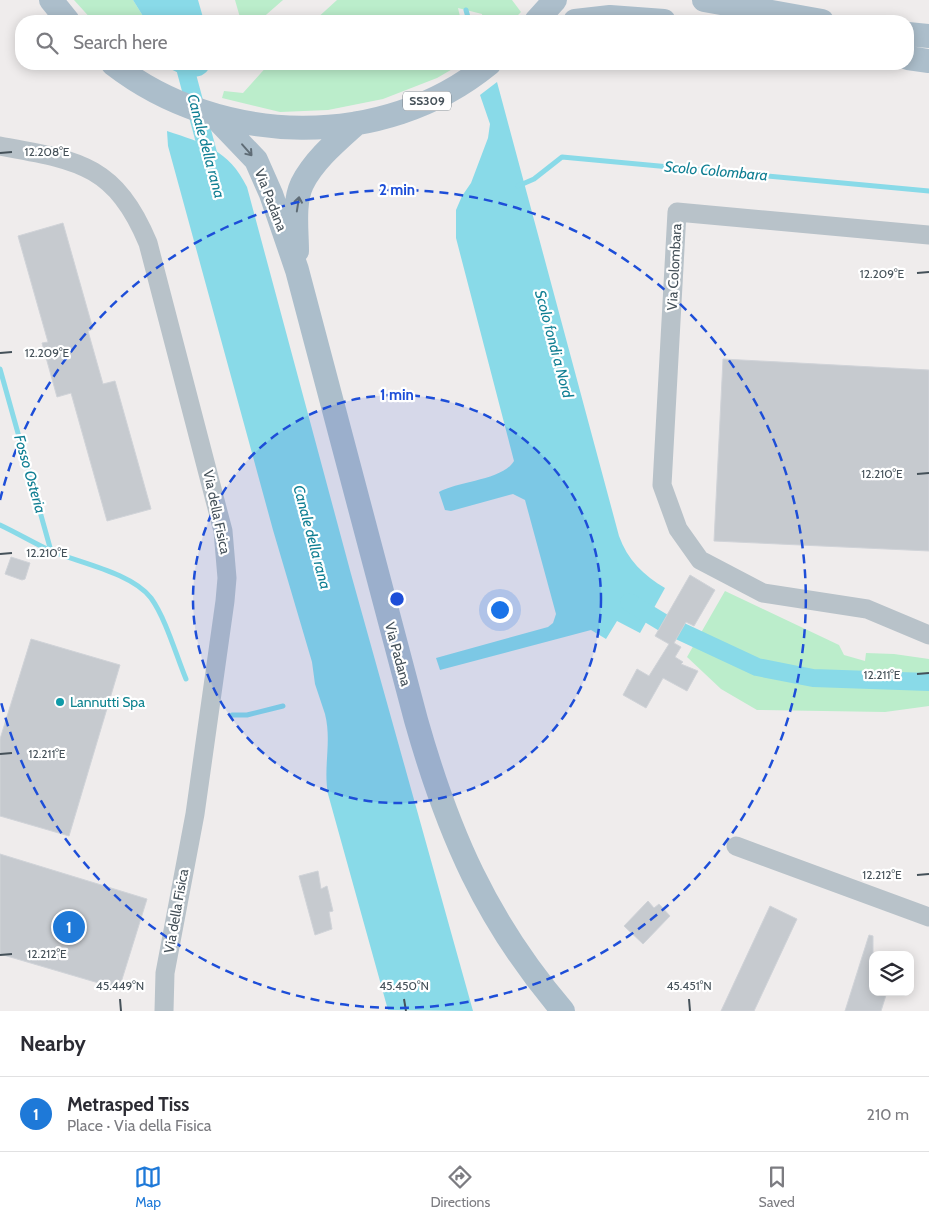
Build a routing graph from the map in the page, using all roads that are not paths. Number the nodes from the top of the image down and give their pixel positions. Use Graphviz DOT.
graph roads {
  1 [pos="51,0"];
  2 [pos="555,0"];
  3 [pos="704,0"];
  4 [pos="63,15"];
  5 [pos="541,15"];
  6 [pos="788,15"];
  7 [pos="914,35"];
  8 [pos="929,36"];
  9 [pos="914,59"];
  10 [pos="929,61"];
  11 [pos="122,70"];
  12 [pos="480,70"];
  13 [pos="213,115"];
  14 [pos="357,123"];
  15 [pos="0,146"];
  16 [pos="929,235"];
  17 [pos="297,270"];
  18 [pos="929,635"];
  19 [pos="736,846"];
  20 [pos="929,917"];
  21 [pos="165,973"];
  22 [pos="164,1011"];
  23 [pos="169,1011"];
  24 [pos="563,1011"];
  1 -- 4 [label="main road"];
  2 -- 5 [label="main road"];
  3 -- 6 [label="main road"];
  7 -- 8 [label="main road"];
  9 -- 10 [label="main road"];
  11 -- 13 [label="main road, SS309"];
  12 -- 14 [label="main road, SS309"];
  13 -- 14 [label="main road, SS309"];
  13 -- 17 [label="main road, Via Padana, one-way"];
  17 -- 14 [label="main road, Via Padana, one-way"];
  15 -- 21 [label="street, Via della Fisica"];
  16 -- 18 [label="street, Via Colombara"];
  17 -- 24 [label="main road, Via Padana"];
  19 -- 20 [label="street"];
  21 -- 22 [label="street, Via della Fisica"];
  21 -- 23 [label="street, Via della Fisica"];
}
